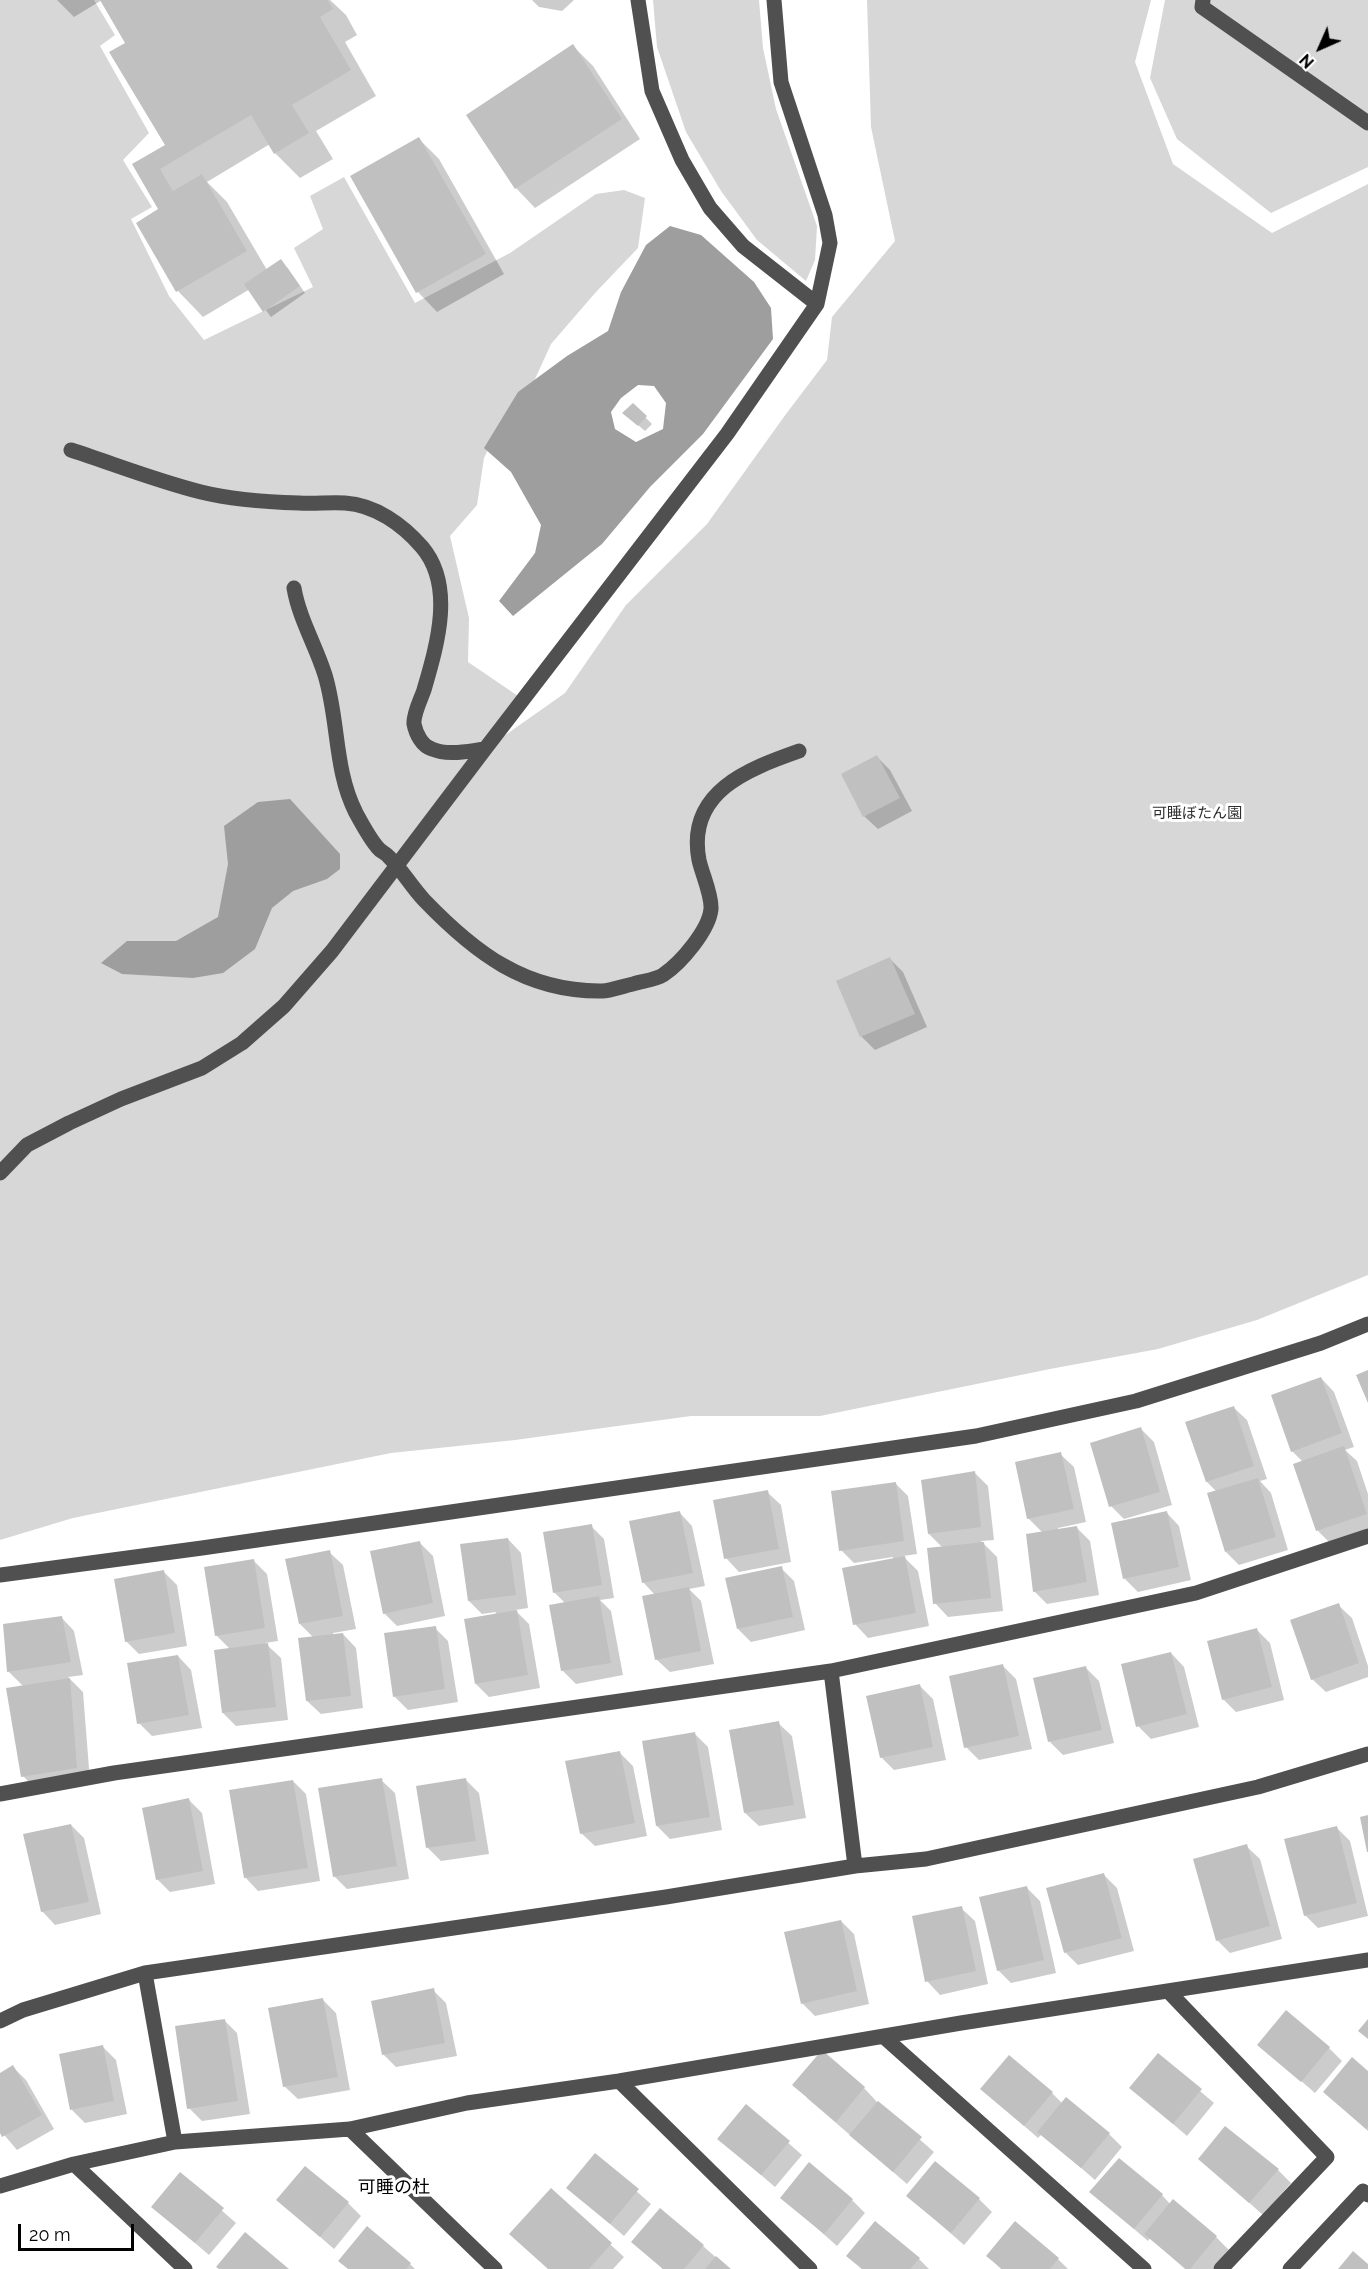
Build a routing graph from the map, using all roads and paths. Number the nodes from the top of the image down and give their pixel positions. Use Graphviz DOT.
graph roads {
  1 [pos="638,0"];
  2 [pos="774,0"];
  3 [pos="1203,0"];
  4 [pos="1368,123"];
  5 [pos="817,304"];
  6 [pos="71,450"];
  7 [pos="294,588"];
  8 [pos="485,749"];
  9 [pos="799,751"];
  10 [pos="396,866"];
  11 [pos="0,1173"];
  12 [pos="1368,1324"];
  13 [pos="1368,1536"];
  14 [pos="0,1575"];
  15 [pos="831,1671"];
  16 [pos="1368,1754"];
  17 [pos="0,1794"];
  18 [pos="855,1866"];
  19 [pos="1368,1960"];
  20 [pos="145,1973"];
  21 [pos="1169,1992"];
  22 [pos="0,2021"];
  23 [pos="884,2037"];
  24 [pos="619,2081"];
  25 [pos="350,2128"];
  26 [pos="174,2142"];
  27 [pos="74,2164"];
  28 [pos="0,2186"];
  29 [pos="1368,2195"];
  30 [pos="185,2269"];
  31 [pos="495,2269"];
  32 [pos="810,2269"];
  33 [pos="1144,2269"];
  34 [pos="1221,2269"];
  35 [pos="1290,2269"];
  1 -- 5 [label="street"];
  2 -- 5 [label="street"];
  3 -- 4 [label="street"];
  5 -- 8 [label="street"];
  6 -- 8 [label="street"];
  7 -- 10 [label="street"];
  8 -- 10 [label="street"];
  9 -- 10 [label="street"];
  10 -- 11 [label="street"];
  12 -- 14 [label="street"];
  13 -- 15 [label="street"];
  15 -- 17 [label="street"];
  15 -- 18 [label="street"];
  16 -- 18 [label="street"];
  18 -- 20 [label="street"];
  19 -- 21 [label="street"];
  20 -- 22 [label="street"];
  20 -- 26 [label="street"];
  21 -- 23 [label="street"];
  21 -- 34 [label="street"];
  23 -- 24 [label="street"];
  23 -- 33 [label="street"];
  24 -- 25 [label="street"];
  24 -- 32 [label="street"];
  25 -- 26 [label="street"];
  25 -- 31 [label="street"];
  26 -- 27 [label="street"];
  27 -- 28 [label="street"];
  27 -- 30 [label="street"];
  29 -- 35 [label="street"];
}
